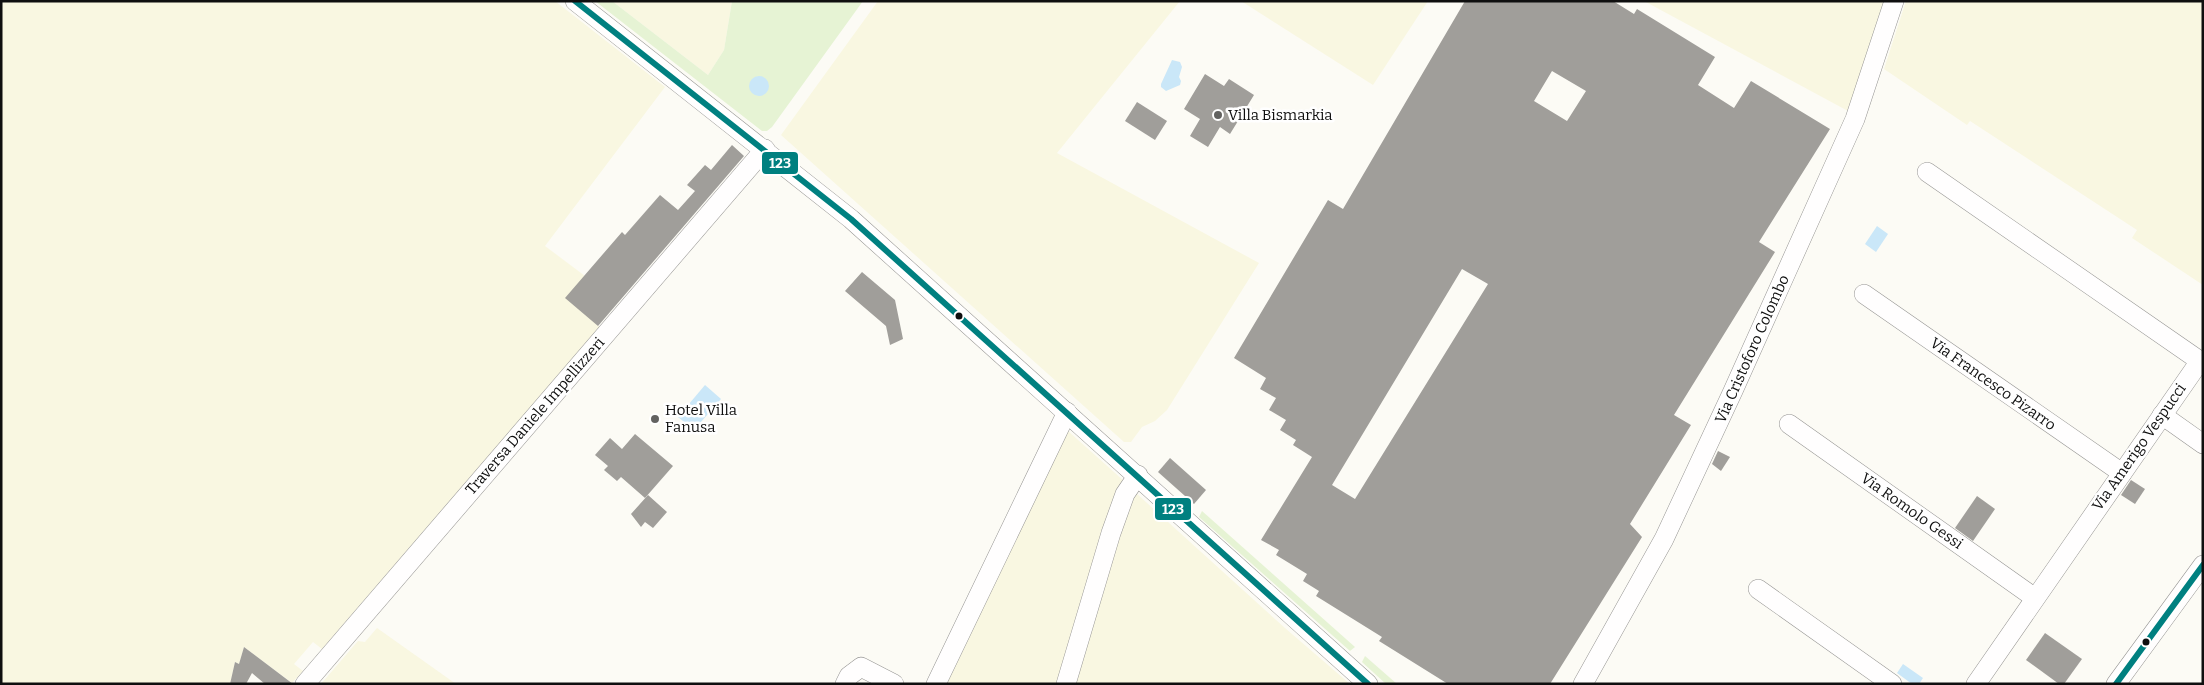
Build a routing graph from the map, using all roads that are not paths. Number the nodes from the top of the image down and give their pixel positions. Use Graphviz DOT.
graph roads {
  1 [pos="575,1"];
  2 [pos="1894,1"];
  3 [pos="765,149"];
  4 [pos="1926,172"];
  5 [pos="1864,294"];
  6 [pos="1067,412"];
  7 [pos="2162,415"];
  8 [pos="1789,424"];
  9 [pos="2203,444"];
  10 [pos="2122,473"];
  11 [pos="1138,475"];
  12 [pos="2203,565"];
  13 [pos="1758,589"];
  14 [pos="2035,598"];
  15 [pos="304,684"];
  16 [pos="845,684"];
  17 [pos="894,684"];
  18 [pos="936,684"];
  19 [pos="1066,684"];
  20 [pos="1368,684"];
  21 [pos="1583,684"];
  22 [pos="1892,684"];
  23 [pos="1976,684"];
  24 [pos="2116,684"];
  1 -- 3 [label="street"];
  2 -- 21 [label="street, Via Cristoforo Colombo"];
  3 -- 6 [label="street"];
  3 -- 15 [label="street, Traversa Daniele Impellizzeri"];
  4 -- 7 [label="street, Via Amerigo Vespucci"];
  5 -- 10 [label="street, Via Francesco Pizarro"];
  6 -- 11 [label="street"];
  6 -- 18 [label="street"];
  7 -- 9 [label="street"];
  7 -- 10 [label="street, Via Amerigo Vespucci"];
  8 -- 14 [label="street, Via Romolo Gessi"];
  10 -- 14 [label="street, Via Amerigo Vespucci"];
  11 -- 19 [label="street"];
  11 -- 20 [label="street"];
  12 -- 24 [label="street"];
  13 -- 22 [label="street"];
  14 -- 23 [label="street, Via Amerigo Vespucci"];
  16 -- 17 [label="street"];
}
